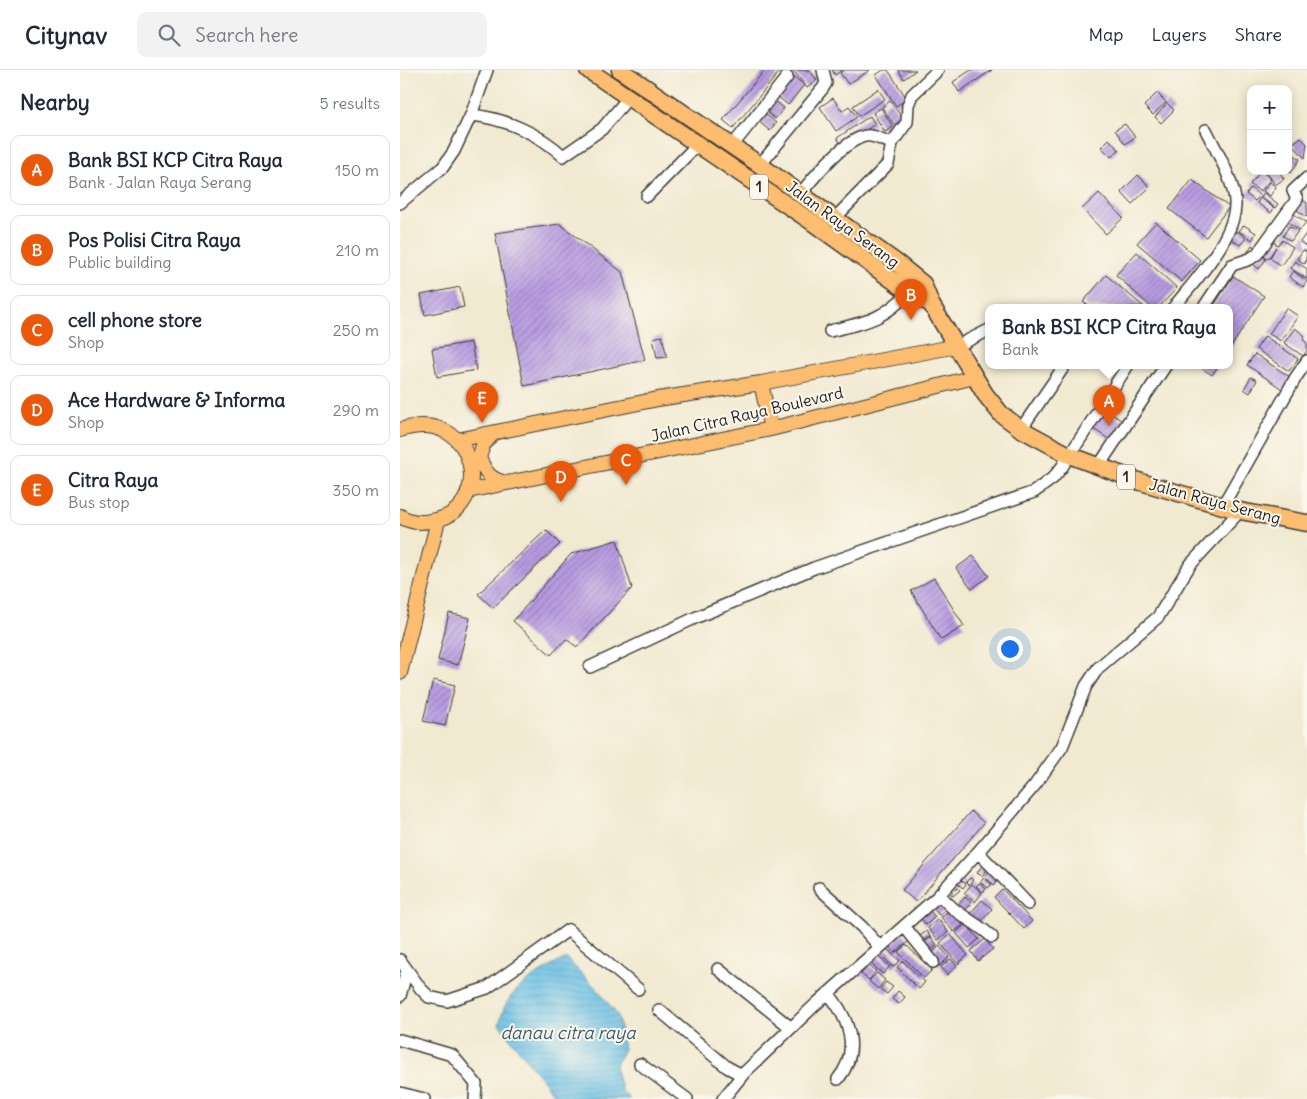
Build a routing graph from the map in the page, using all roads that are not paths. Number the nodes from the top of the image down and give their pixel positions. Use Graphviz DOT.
graph roads {
  1 [pos="487,70"];
  2 [pos="588,70"];
  3 [pos="620,70"];
  4 [pos="823,70"];
  5 [pos="938,70"];
  6 [pos="787,77"];
  7 [pos="629,97"];
  8 [pos="472,115"];
  9 [pos="1206,130"];
  10 [pos="892,144"];
  11 [pos="697,145"];
  12 [pos="732,146"];
  13 [pos="760,165"];
  14 [pos="1307,178"];
  15 [pos="800,194"];
  16 [pos="647,196"];
  17 [pos="400,203"];
  18 [pos="835,218"];
  19 [pos="909,292"];
  20 [pos="931,304"];
  21 [pos="1176,304"];
  22 [pos="1206,304"];
  23 [pos="830,331"];
  24 [pos="985,332"];
  25 [pos="957,346"];
  26 [pos="1307,361"];
  27 [pos="1063,369"];
  28 [pos="1125,369"];
  29 [pos="1163,369"];
  30 [pos="974,377"];
  31 [pos="761,383"];
  32 [pos="771,429"];
  33 [pos="1021,429"];
  34 [pos="400,430"];
  35 [pos="493,432"];
  36 [pos="457,440"];
  37 [pos="1069,455"];
  38 [pos="1098,467"];
  39 [pos="507,483"];
  40 [pos="468,491"];
  41 [pos="1223,505"];
  42 [pos="1240,511"];
  43 [pos="400,516"];
  44 [pos="438,520"];
  45 [pos="1307,523"];
  46 [pos="590,667"];
  47 [pos="400,672"];
  48 [pos="978,852"];
  49 [pos="819,888"];
  50 [pos="940,894"];
  51 [pos="1028,904"];
  52 [pos="904,926"];
  53 [pos="992,937"];
  54 [pos="879,946"];
  55 [pos="400,960"];
  56 [pos="933,962"];
  57 [pos="718,969"];
  58 [pos="407,970"];
  59 [pos="638,989"];
  60 [pos="828,993"];
  61 [pos="400,996"];
  62 [pos="658,1010"];
  63 [pos="790,1027"];
  64 [pos="400,1040"];
  65 [pos="640,1064"];
  66 [pos="744,1073"];
  67 [pos="838,1079"];
  68 [pos="400,1093"];
  69 [pos="424,1099"];
  70 [pos="475,1099"];
  71 [pos="687,1099"];
  72 [pos="723,1099"];
  1 -- 8 [label="street"];
  2 -- 7 [label="highway, Jalan Raya Serang / 1"];
  3 -- 12 [label="highway, Jalan Raya Serang / 1"];
  4 -- 13 [label="street"];
  5 -- 10 [label="street"];
  6 -- 12 [label="street"];
  7 -- 8 [label="street"];
  7 -- 11 [label="highway, Jalan Raya Serang / 1"];
  8 -- 17 [label="street"];
  9 -- 21 [label="street"];
  10 -- 15 [label="street"];
  10 -- 18 [label="street"];
  11 -- 16 [label="street"];
  11 -- 19 [label="highway, Jalan Raya Serang / 1"];
  12 -- 13 [label="highway, Jalan Raya Serang / 1"];
  13 -- 15 [label="highway, Jalan Raya Serang / 1"];
  14 -- 22 [label="street"];
  15 -- 18 [label="highway, Jalan Raya Serang / 1"];
  18 -- 20 [label="highway, Jalan Raya Serang / 1"];
  19 -- 20 [label="highway, Jalan Raya Serang / 1"];
  19 -- 23 [label="street"];
  20 -- 25 [label="highway, Jalan Raya Serang / 1"];
  24 -- 25 [label="street"];
  25 -- 30 [label="highway, Jalan Raya Serang / 1"];
  25 -- 31 [label="main road, Jalan Citra Raya Boulevard"];
  26 -- 41 [label="street"];
  27 -- 33 [label="street"];
  28 -- 37 [label="street"];
  29 -- 38 [label="street"];
  30 -- 32 [label="main road, Jalan Citra Raya Boulevard"];
  30 -- 33 [label="highway, Jalan Raya Serang / 1"];
  31 -- 32 [label="main road"];
  31 -- 35 [label="main road, Jalan Citra Raya Boulevard"];
  32 -- 39 [label="main road, Jalan Citra Raya Boulevard"];
  33 -- 37 [label="highway, Jalan Raya Serang / 1"];
  34 -- 36 [label="main road"];
  35 -- 36 [label="main road, Jalan Citra Raya Boulevard"];
  35 -- 39 [label="main road"];
  36 -- 40 [label="main road"];
  37 -- 38 [label="highway, Jalan Raya Serang / 1"];
  37 -- 46 [label="street"];
  38 -- 41 [label="highway, Jalan Raya Serang / 1"];
  39 -- 40 [label="main road, Jalan Citra Raya Boulevard"];
  40 -- 44 [label="main road"];
  41 -- 42 [label="highway, Jalan Raya Serang / 1"];
  42 -- 45 [label="highway, Jalan Raya Serang / 1"];
  42 -- 48 [label="street"];
  43 -- 44 [label="main road"];
  44 -- 47 [label="main road"];
  48 -- 50 [label="street"];
  48 -- 51 [label="street"];
  49 -- 54 [label="street"];
  50 -- 52 [label="street"];
  50 -- 53 [label="street"];
  52 -- 54 [label="street"];
  52 -- 56 [label="street"];
  54 -- 60 [label="street"];
  55 -- 58 [label="street"];
  57 -- 63 [label="street"];
  58 -- 59 [label="street"];
  58 -- 61 [label="street"];
  60 -- 63 [label="street"];
  60 -- 67 [label="street"];
  62 -- 66 [label="street"];
  63 -- 66 [label="street"];
  64 -- 70 [label="street"];
  65 -- 71 [label="street"];
  66 -- 72 [label="street"];
  68 -- 69 [label="street"];
}
